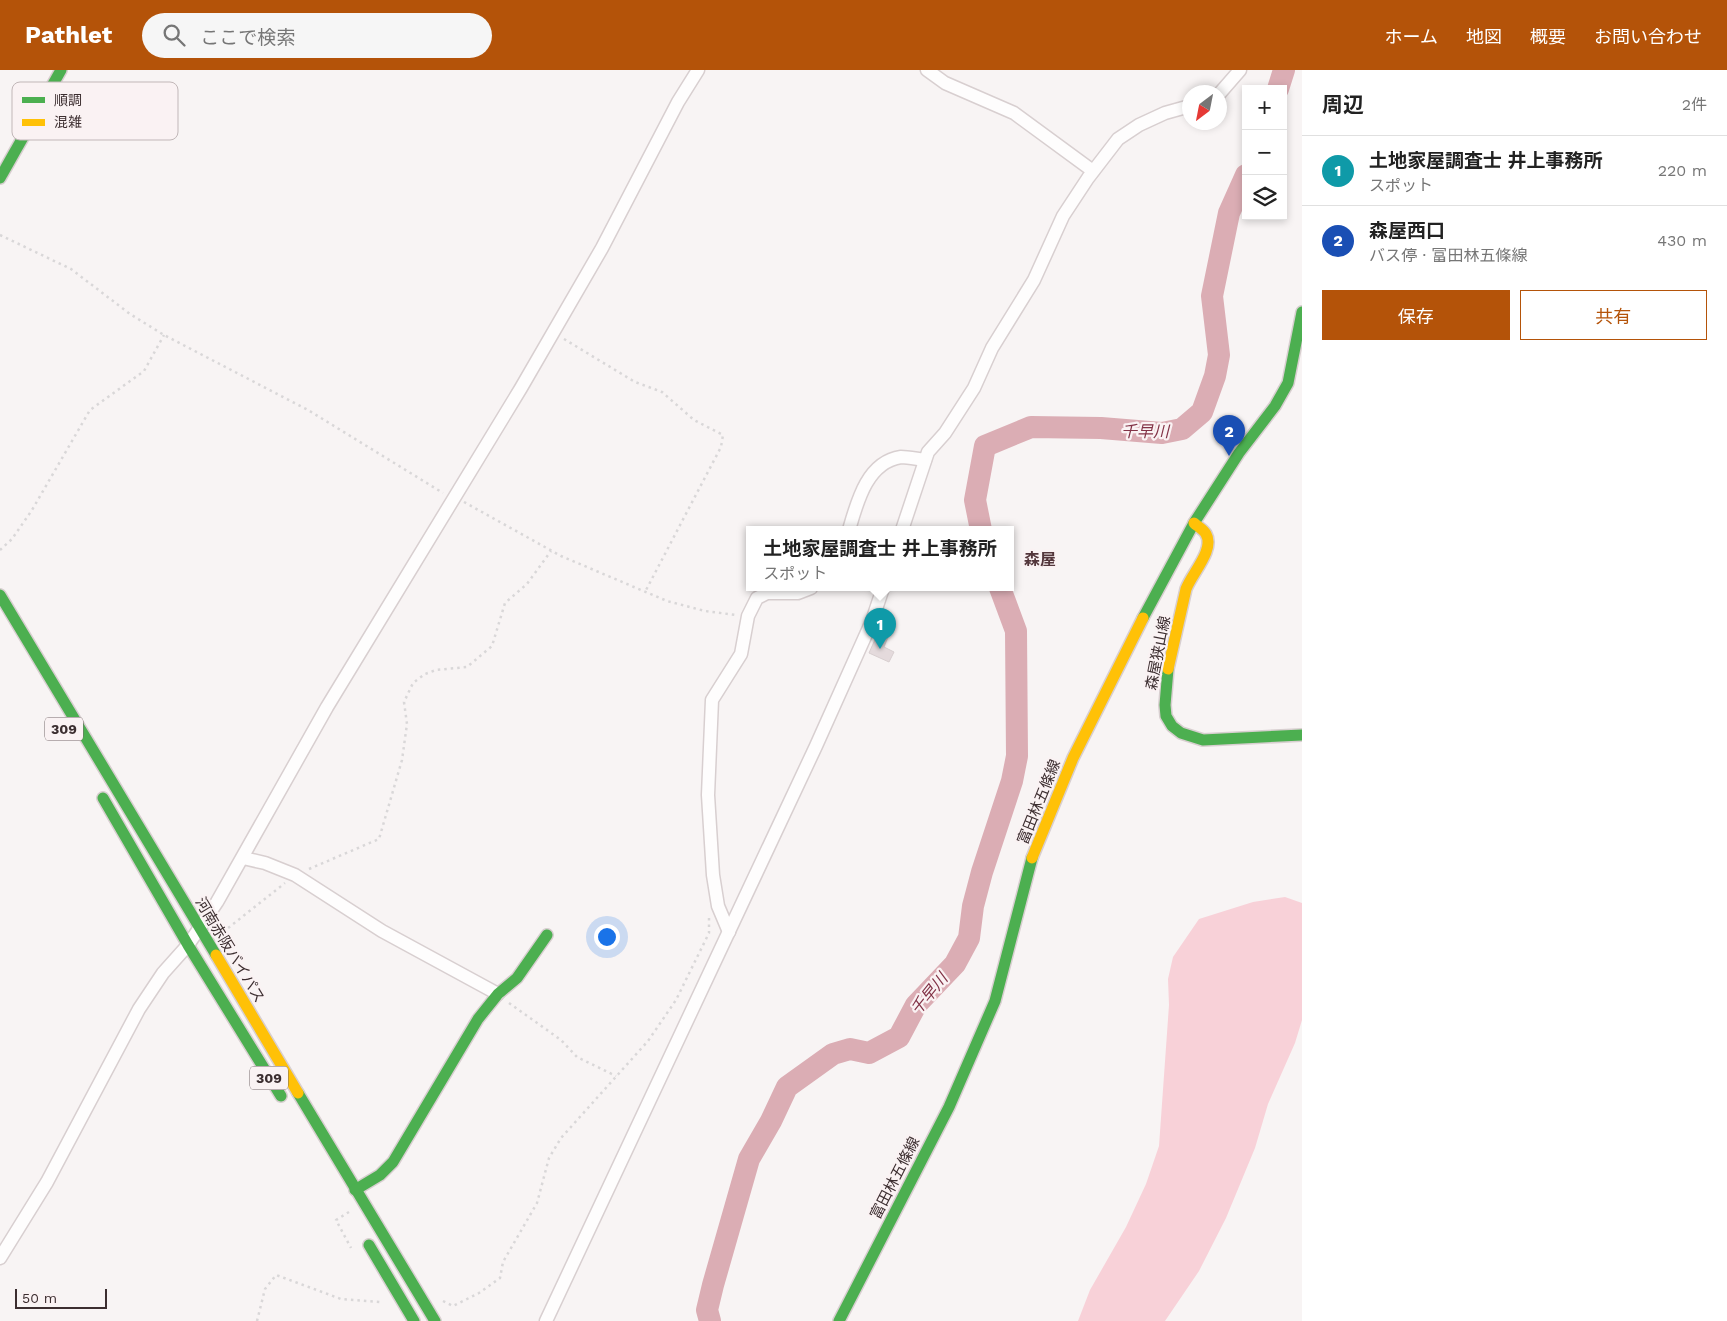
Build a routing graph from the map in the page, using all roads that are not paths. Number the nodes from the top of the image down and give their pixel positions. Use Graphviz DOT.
graph roads {
  1 [pos="61,70"];
  2 [pos="698,70"];
  3 [pos="927,70"];
  4 [pos="1240,70"];
  5 [pos="54,82"];
  6 [pos="1227,85"];
  7 [pos="1182,108"];
  8 [pos="21,140"];
  9 [pos="1093,171"];
  10 [pos="0,178"];
  11 [pos="1302,312"];
  12 [pos="925,460"];
  13 [pos="1194,523"];
  14 [pos="850,526"];
  15 [pos="903,526"];
  16 [pos="803,591"];
  17 [pos="882,591"];
  18 [pos="0,595"];
  19 [pos="1302,734"];
  20 [pos="95,784"];
  21 [pos="243,858"];
  22 [pos="199,927"];
  23 [pos="729,932"];
  24 [pos="546,935"];
  25 [pos="188,945"];
  26 [pos="498,994"];
  27 [pos="289,1110"];
  28 [pos="355,1190"];
  29 [pos="364,1236"];
  30 [pos="0,1258"];
  31 [pos="414,1321"];
  32 [pos="435,1321"];
  33 [pos="546,1321"];
  34 [pos="839,1321"];
  1 -- 5 [label="main road"];
  2 -- 21 [label="street"];
  3 -- 9 [label="street"];
  4 -- 6 [label="street"];
  7 -- 9 [label="street"];
  8 -- 10 [label="main road"];
  9 -- 12 [label="street"];
  11 -- 13 [label="main road, 富田林五條線"];
  12 -- 14 [label="street"];
  12 -- 15 [label="street"];
  13 -- 19 [label="main road, 森屋狭山線"];
  13 -- 34 [label="main road, 富田林五條線"];
  16 -- 23 [label="street"];
  17 -- 23 [label="street"];
  18 -- 22 [label="main road, 河南赤阪バイパス / 309"];
  20 -- 25 [label="main road, 309"];
  21 -- 22 [label="street"];
  21 -- 26 [label="street"];
  22 -- 25 [label="street"];
  22 -- 28 [label="main road, 河南赤阪バイパス / 309"];
  23 -- 33 [label="street"];
  24 -- 26 [label="main road"];
  25 -- 27 [label="main road, 309"];
  25 -- 30 [label="street"];
  26 -- 28 [label="main road"];
  28 -- 32 [label="main road, 河南赤阪バイパス / 309"];
  29 -- 31 [label="main road"];
}
